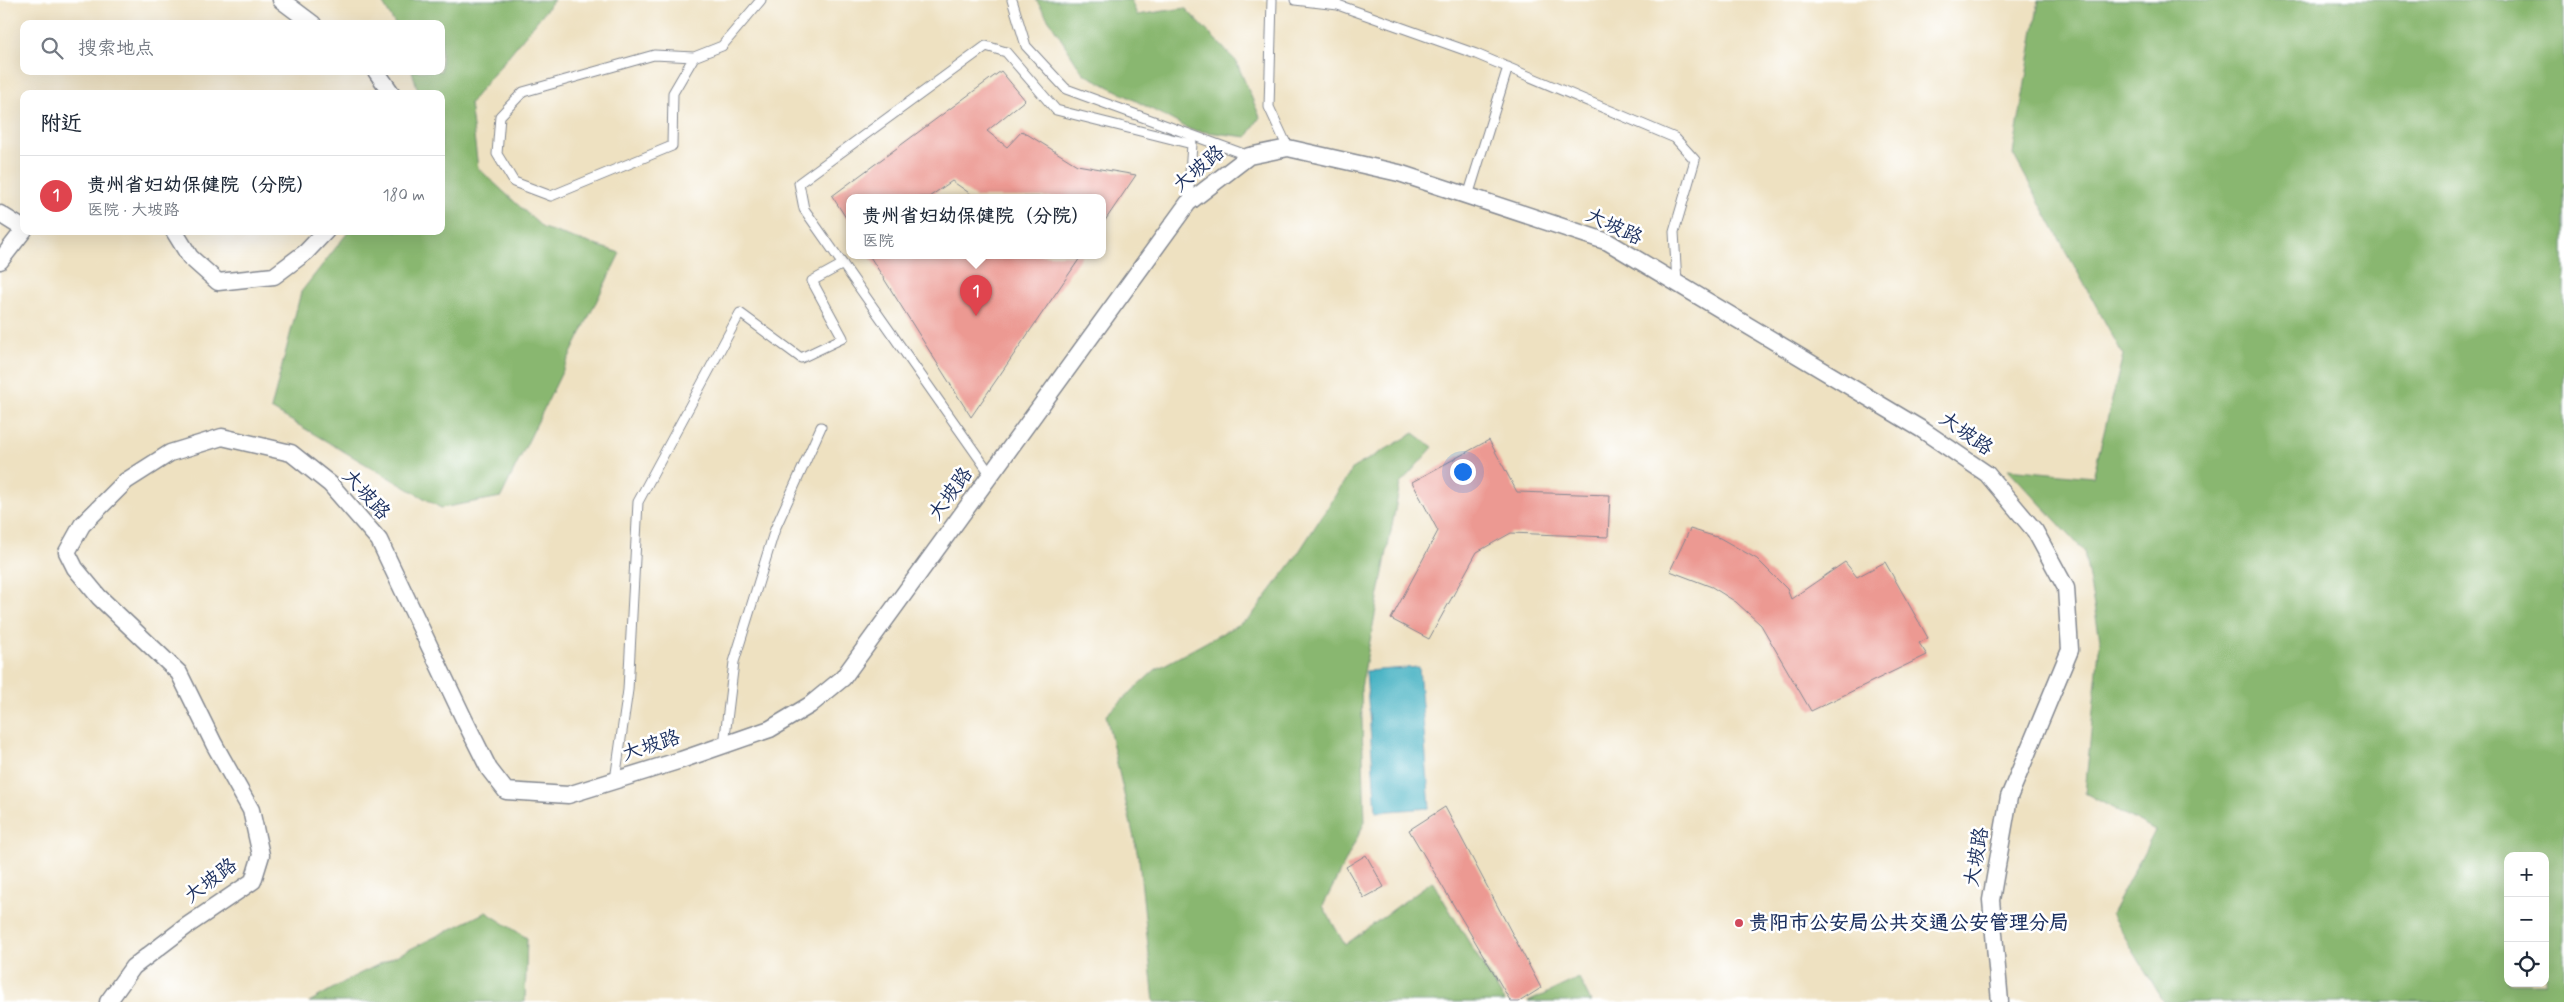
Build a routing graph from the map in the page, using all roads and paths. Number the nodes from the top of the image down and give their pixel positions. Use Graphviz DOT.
graph roads {
  1 [pos="280,0"];
  2 [pos="761,0"];
  3 [pos="1012,0"];
  4 [pos="1272,0"];
  5 [pos="1295,0"];
  6 [pos="307,20"];
  7 [pos="694,57"];
  8 [pos="1508,67"];
  9 [pos="379,75"];
  10 [pos="389,90"];
  11 [pos="1288,148"];
  12 [pos="1249,156"];
  13 [pos="1468,196"];
  14 [pos="1188,203"];
  15 [pos="0,214"];
  16 [pos="20,226"];
  17 [pos="20,234"];
  18 [pos="176,235"];
  19 [pos="322,235"];
  20 [pos="0,261"];
  21 [pos="843,264"];
  22 [pos="1677,284"];
  23 [pos="821,427"];
  24 [pos="991,475"];
  25 [pos="724,745"];
  26 [pos="615,780"];
  27 [pos="108,1002"];
  28 [pos="2000,1002"];
  1 -- 6 [label="street"];
  2 -- 7 [label="lane"];
  3 -- 12 [label="lane"];
  4 -- 11 [label="lane"];
  5 -- 8 [label="lane"];
  7 -- 7 [label="lane"];
  8 -- 13 [label="lane"];
  8 -- 22 [label="lane"];
  9 -- 10 [label="street"];
  11 -- 12 [label="street, 大坡路"];
  11 -- 13 [label="street, 大坡路"];
  12 -- 14 [label="street, 大坡路"];
  13 -- 22 [label="street, 大坡路"];
  14 -- 21 [label="lane"];
  14 -- 24 [label="street, 大坡路"];
  15 -- 16 [label="street"];
  17 -- 20 [label="street"];
  18 -- 19 [label="street"];
  21 -- 24 [label="lane"];
  21 -- 26 [label="lane"];
  22 -- 28 [label="street, 大坡路"];
  23 -- 25 [label="lane"];
  24 -- 25 [label="street, 大坡路"];
  25 -- 26 [label="street, 大坡路"];
  26 -- 27 [label="street, 大坡路"];
}
